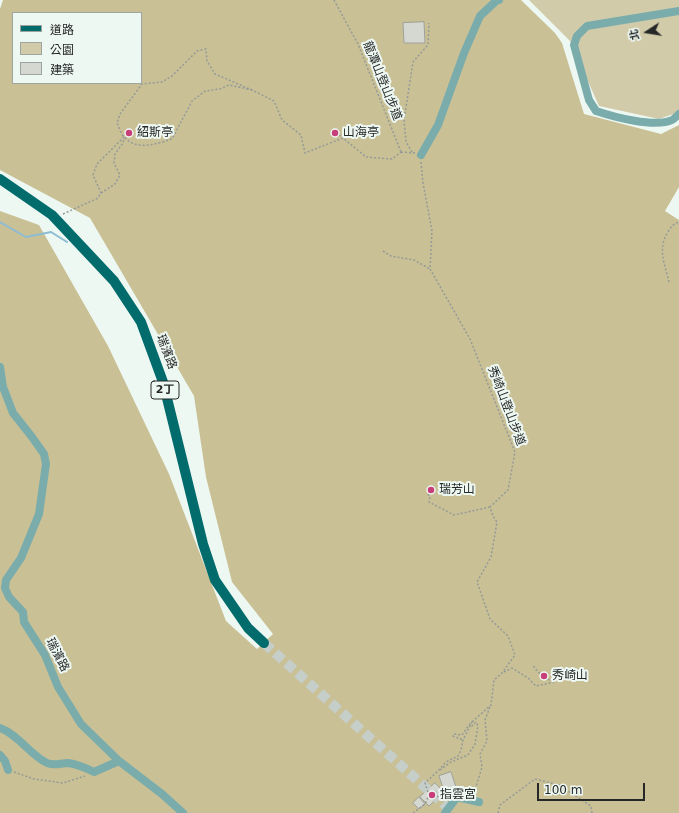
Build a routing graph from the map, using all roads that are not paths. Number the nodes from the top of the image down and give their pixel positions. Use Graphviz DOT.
graph roads {
  1 [pos="499,0"];
  2 [pos="679,11"];
  3 [pos="679,114"];
  4 [pos="421,155"];
  5 [pos="0,179"];
  6 [pos="0,367"];
  7 [pos="264,643"];
  8 [pos="0,728"];
  9 [pos="0,755"];
  10 [pos="119,761"];
  11 [pos="8,770"];
  12 [pos="479,802"];
  13 [pos="183,813"];
  14 [pos="445,813"];
  1 -- 4 [label="street"];
  2 -- 3 [label="street"];
  5 -- 7 [label="main road, 瑞濱路 / 2丁"];
  6 -- 10 [label="street, 瑞濱路"];
  8 -- 10 [label="street"];
  9 -- 11 [label="street"];
  10 -- 13 [label="street, 瑞濱路"];
  12 -- 14 [label="street"];
}
